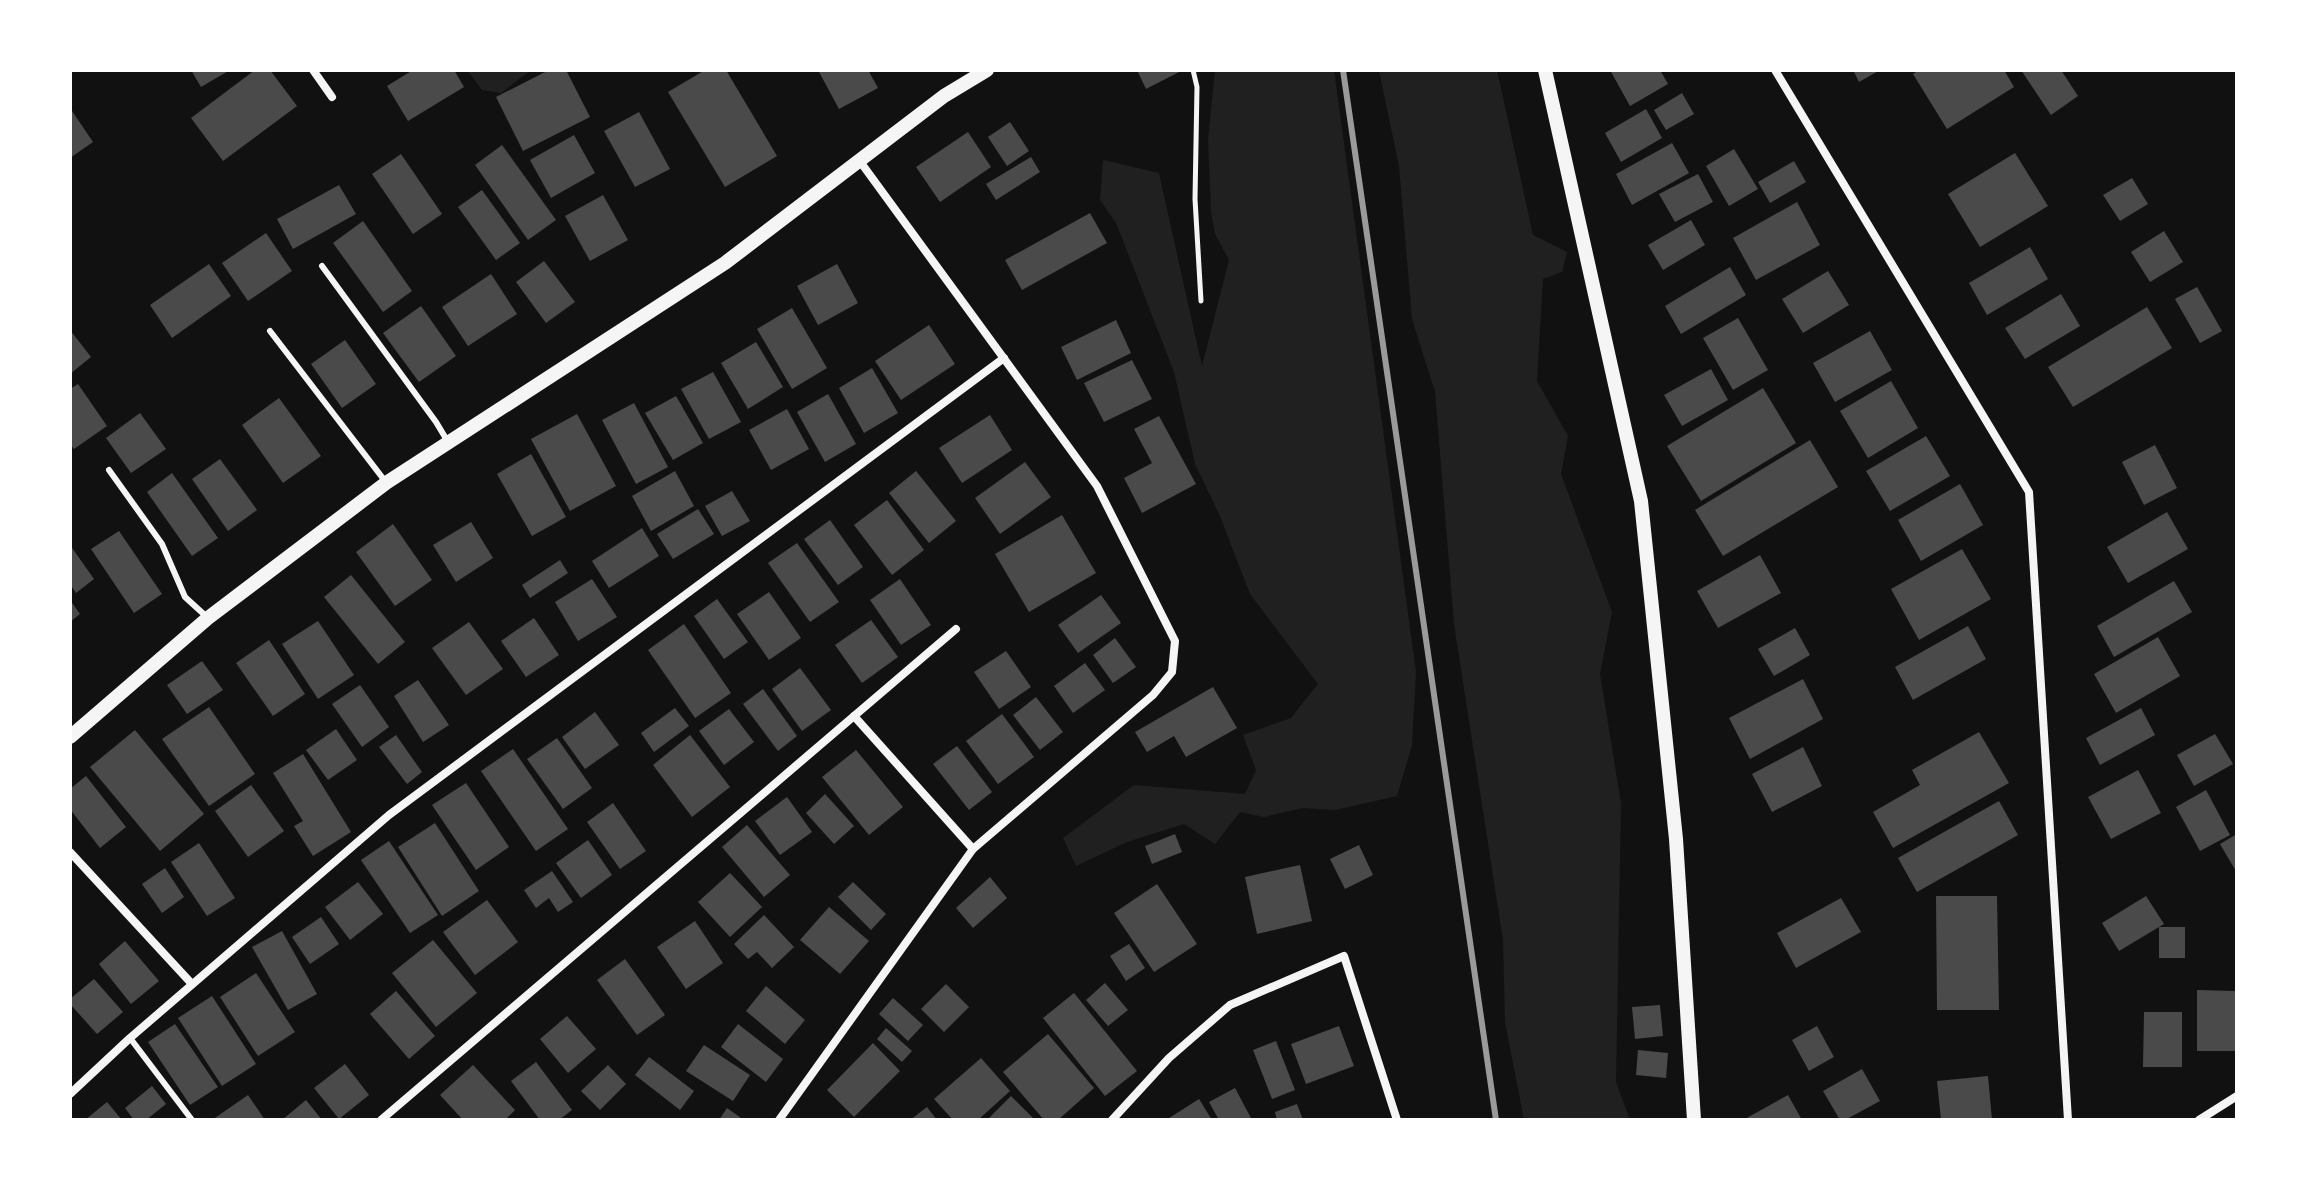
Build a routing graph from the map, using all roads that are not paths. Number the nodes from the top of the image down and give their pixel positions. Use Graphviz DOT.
graph roads {
  1 [pos="313,70"];
  2 [pos="987,70"];
  3 [pos="1545,70"];
  4 [pos="1775,70"];
  5 [pos="332,97"];
  6 [pos="859,160"];
  7 [pos="322,266"];
  8 [pos="270,331"];
  9 [pos="1004,358"];
  10 [pos="448,442"];
  11 [pos="109,470"];
  12 [pos="386,483"];
  13 [pos="208,618"];
  14 [pos="956,629"];
  15 [pos="854,716"];
  16 [pos="70,737"];
  17 [pos="973,849"];
  18 [pos="70,852"];
  19 [pos="192,984"];
  20 [pos="130,1038"];
  21 [pos="70,1094"];
  22 [pos="2237,1096"];
  23 [pos="192,1120"];
  24 [pos="381,1120"];
  25 [pos="779,1120"];
  26 [pos="1112,1120"];
  27 [pos="1397,1120"];
  28 [pos="1694,1120"];
  29 [pos="2068,1120"];
  30 [pos="2199,1120"];
  1 -- 5 [label="street"];
  2 -- 6 [label="street"];
  3 -- 28 [label="street"];
  4 -- 29 [label="street"];
  6 -- 9 [label="street"];
  6 -- 10 [label="street"];
  7 -- 10 [label="lane"];
  8 -- 12 [label="lane"];
  9 -- 17 [label="street"];
  9 -- 19 [label="street"];
  10 -- 12 [label="street"];
  11 -- 13 [label="lane"];
  12 -- 13 [label="street"];
  13 -- 16 [label="street"];
  14 -- 15 [label="street"];
  15 -- 17 [label="street"];
  15 -- 24 [label="street"];
  17 -- 25 [label="street"];
  18 -- 19 [label="street"];
  19 -- 20 [label="street"];
  20 -- 21 [label="street"];
  20 -- 23 [label="lane"];
  22 -- 30 [label="street"];
  26 -- 27 [label="street"];
}
